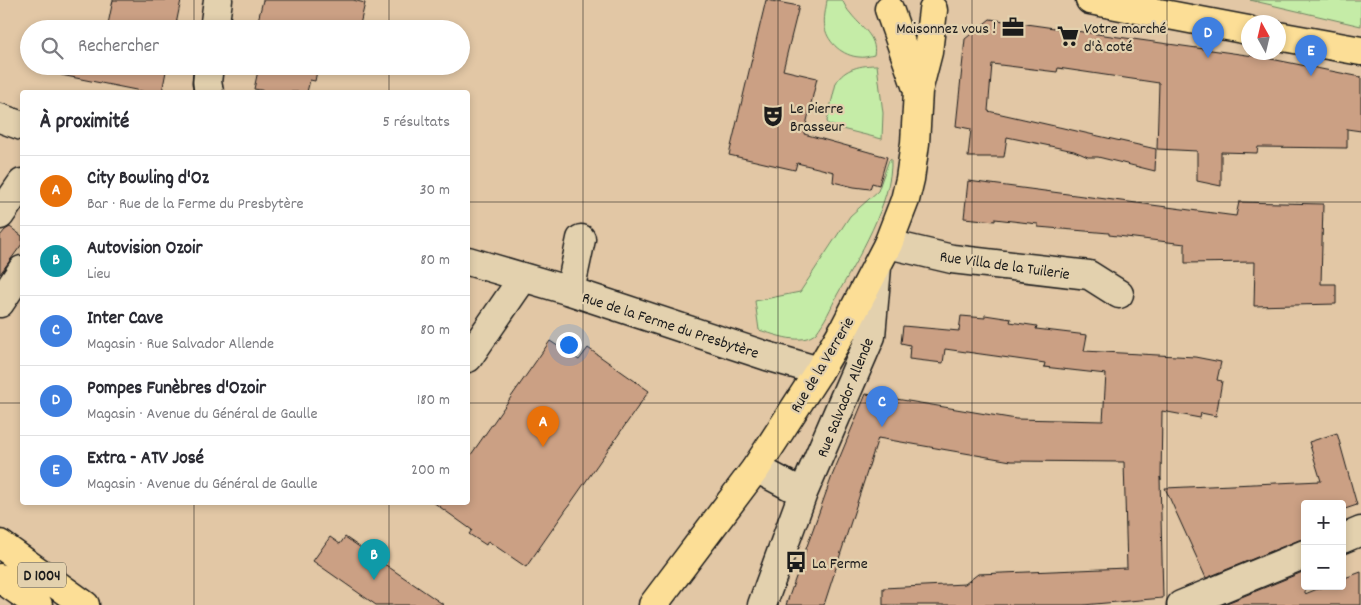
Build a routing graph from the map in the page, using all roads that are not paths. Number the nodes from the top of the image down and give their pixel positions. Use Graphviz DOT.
graph roads {
  1 [pos="218,0"];
  2 [pos="1090,0"];
  3 [pos="884,4"];
  4 [pos="939,5"];
  5 [pos="215,20"];
  6 [pos="1241,29"];
  7 [pos="1286,37"];
  8 [pos="1361,51"];
  9 [pos="208,75"];
  10 [pos="209,90"];
  11 [pos="918,91"];
  12 [pos="0,118"];
  13 [pos="20,125"];
  14 [pos="20,186"];
  15 [pos="0,215"];
  16 [pos="581,239"];
  17 [pos="882,255"];
  18 [pos="470,262"];
  19 [pos="20,273"];
  20 [pos="523,278"];
  21 [pos="570,291"];
  22 [pos="1119,294"];
  23 [pos="0,303"];
  24 [pos="470,355"];
  25 [pos="819,371"];
  26 [pos="756,468"];
  27 [pos="803,493"];
  28 [pos="1361,531"];
  29 [pos="1346,537"];
  30 [pos="0,544"];
  31 [pos="1301,556"];
  32 [pos="0,578"];
  33 [pos="38,605"];
  34 [pos="85,605"];
  35 [pos="652,605"];
  36 [pos="762,605"];
  37 [pos="1181,605"];
  1 -- 5 [label="street"];
  2 -- 6 [label="main road"];
  3 -- 4 [label="main road"];
  3 -- 11 [label="main road, Rue de la Verrerie"];
  4 -- 11 [label="main road, Rue de la Verrerie"];
  7 -- 8 [label="main road"];
  9 -- 10 [label="street"];
  11 -- 17 [label="main road, Rue de la Verrerie"];
  12 -- 13 [label="street"];
  14 -- 15 [label="street"];
  16 -- 21 [label="street"];
  17 -- 22 [label="street, Rue Villa de la Tuilerie"];
  17 -- 25 [label="main road, Rue de la Verrerie"];
  17 -- 27 [label="street, Rue Salvador Allende"];
  18 -- 20 [label="street, Rue de la Ferme du Presbytère"];
  19 -- 23 [label="street"];
  20 -- 21 [label="street, Rue de la Ferme du Presbytère"];
  20 -- 24 [label="street"];
  21 -- 25 [label="street, Rue de la Ferme du Presbytère"];
  25 -- 26 [label="main road, Rue de la Verrerie"];
  26 -- 27 [label="street"];
  26 -- 35 [label="main road, Rue de la Verrerie"];
  27 -- 36 [label="street, Rue Salvador Allende"];
  28 -- 29 [label="street"];
  30 -- 34 [label="main road, D 1004"];
  31 -- 37 [label="street"];
  32 -- 33 [label="main road, D 1004"];
}
